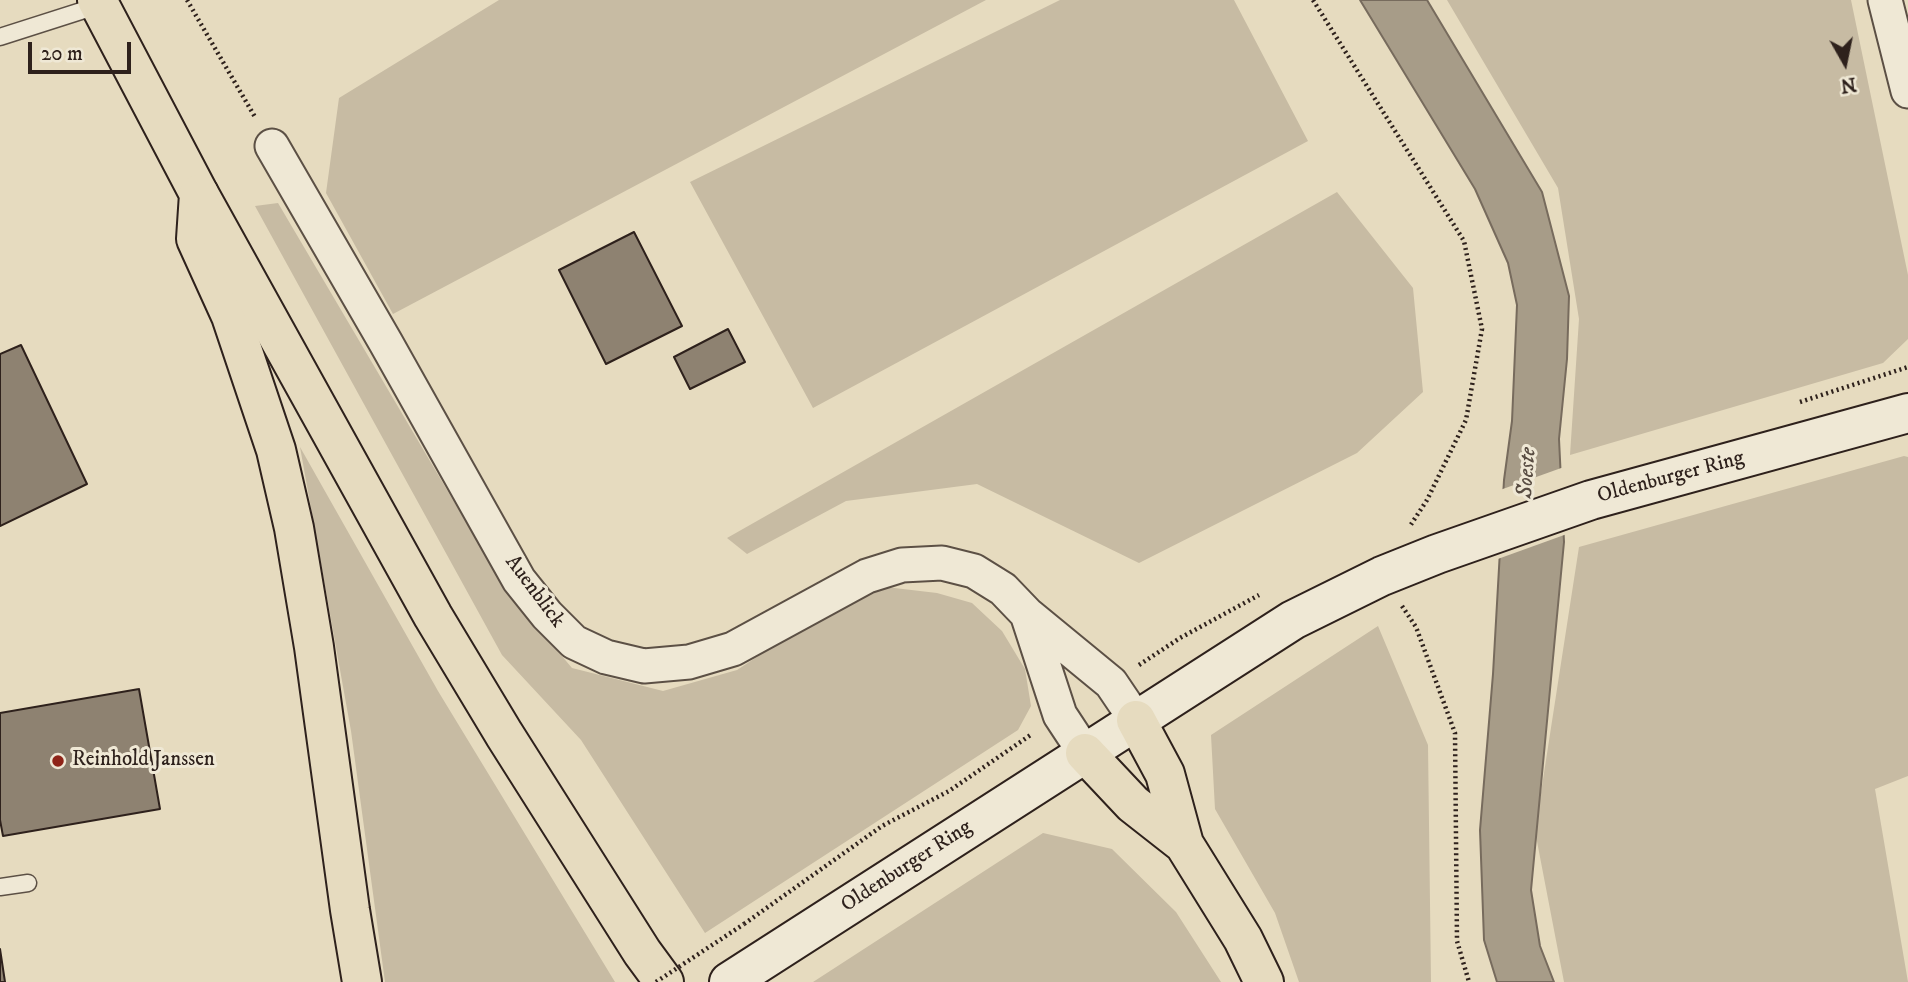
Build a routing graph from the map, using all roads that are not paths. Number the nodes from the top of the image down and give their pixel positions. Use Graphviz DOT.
graph roads {
  1 [pos="1885,0"];
  2 [pos="99,3"];
  3 [pos="0,37"];
  4 [pos="1908,91"];
  5 [pos="272,146"];
  6 [pos="200,194"];
  7 [pos="1908,413"];
  8 [pos="1027,614"];
  9 [pos="1136,720"];
  10 [pos="1085,753"];
  11 [pos="1184,844"];
  12 [pos="28,883"];
  13 [pos="0,887"];
  14 [pos="362,982"];
  15 [pos="664,982"];
  16 [pos="729,982"];
  17 [pos="1264,982"];
  1 -- 4 [label="street"];
  2 -- 3 [label="lane"];
  2 -- 6 [label="main road"];
  5 -- 8 [label="street, Auenblick"];
  6 -- 14 [label="main road"];
  6 -- 15 [label="main road"];
  7 -- 9 [label="main road, Oldenburger Ring"];
  8 -- 9 [label="street, Auenblick"];
  8 -- 10 [label="street, Auenblick"];
  9 -- 10 [label="main road, Oldenburger Ring"];
  9 -- 11 [label="main road"];
  10 -- 11 [label="main road"];
  10 -- 16 [label="main road, Oldenburger Ring"];
  11 -- 17 [label="main road"];
  12 -- 13 [label="lane"];
}
